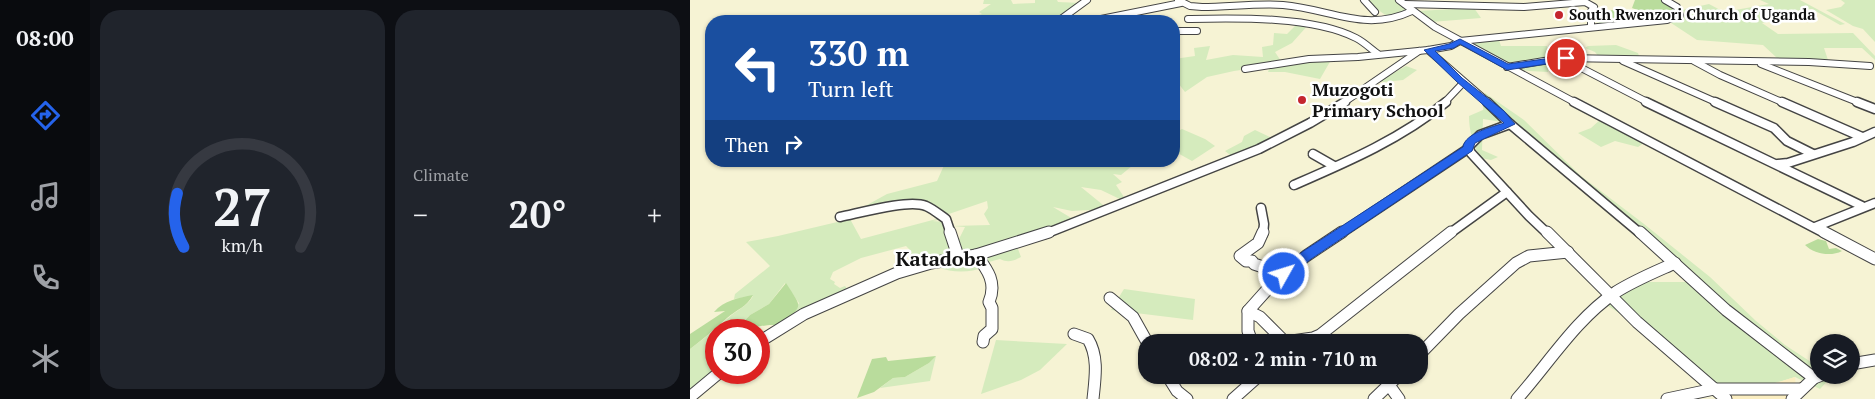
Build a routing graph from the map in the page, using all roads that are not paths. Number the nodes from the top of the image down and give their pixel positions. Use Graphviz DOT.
graph roads {
  1 [pos="1087,0"];
  2 [pos="1364,0"];
  3 [pos="1522,0"];
  4 [pos="1665,0"];
  5 [pos="1179,1"];
  6 [pos="1402,2"];
  7 [pos="1535,5"];
  8 [pos="1428,6"];
  9 [pos="1412,10"];
  10 [pos="1376,12"];
  11 [pos="1068,15"];
  12 [pos="1117,15"];
  13 [pos="1188,19"];
  14 [pos="1591,27"];
  15 [pos="1180,31"];
  16 [pos="1197,31"];
  17 [pos="1460,41"];
  18 [pos="1424,50"];
  19 [pos="1378,54"];
  20 [pos="1562,58"];
  21 [pos="1618,59"];
  22 [pos="1693,60"];
  23 [pos="1754,61"];
  24 [pos="1870,66"];
  25 [pos="1507,67"];
  26 [pos="1246,69"];
  27 [pos="1463,83"];
  28 [pos="1875,109"];
  29 [pos="1510,124"];
  30 [pos="1875,132"];
  31 [pos="1862,137"];
  32 [pos="1469,148"];
  33 [pos="1314,154"];
  34 [pos="1813,154"];
  35 [pos="1778,164"];
  36 [pos="1334,166"];
  37 [pos="1294,185"];
  38 [pos="1507,192"];
  39 [pos="1875,203"];
  40 [pos="1862,206"];
  41 [pos="1262,208"];
  42 [pos="840,218"];
  43 [pos="1815,227"];
  44 [pos="1568,252"];
  45 [pos="976,255"];
  46 [pos="959,259"];
  47 [pos="1875,259"];
  48 [pos="1674,263"];
  49 [pos="1273,283"];
  50 [pos="1611,296"];
  51 [pos="1110,298"];
  52 [pos="1248,311"];
  53 [pos="1074,334"];
  54 [pos="1143,334"];
  55 [pos="1248,334"];
  56 [pos="770,335"];
  57 [pos="983,342"];
  58 [pos="1428,346"];
  59 [pos="1875,360"];
  60 [pos="1860,362"];
  61 [pos="1810,370"];
  62 [pos="1810,382"];
  63 [pos="706,384"];
  64 [pos="1173,384"];
  65 [pos="1250,384"];
  66 [pos="1389,385"];
  67 [pos="1714,389"];
  68 [pos="1801,389"];
  69 [pos="690,397"];
  70 [pos="1093,399"];
  71 [pos="1187,399"];
  72 [pos="1233,399"];
  73 [pos="1374,399"];
  74 [pos="1399,399"];
  75 [pos="1517,399"];
  76 [pos="1667,399"];
  77 [pos="1726,399"];
  78 [pos="1792,399"];
  1 -- 11 [label="street"];
  2 -- 10 [label="street"];
  3 -- 7 [label="street"];
  4 -- 14 [label="street"];
  5 -- 9 [label="street"];
  5 -- 12 [label="street"];
  6 -- 8 [label="street"];
  6 -- 9 [label="street"];
  7 -- 8 [label="street"];
  7 -- 14 [label="street"];
  8 -- 9 [label="street"];
  9 -- 17 [label="street"];
  13 -- 19 [label="street"];
  14 -- 17 [label="street"];
  15 -- 16 [label="street"];
  17 -- 18 [label="street"];
  17 -- 25 [label="street"];
  18 -- 19 [label="street"];
  18 -- 27 [label="street"];
  18 -- 45 [label="street"];
  19 -- 26 [label="street"];
  20 -- 21 [label="street"];
  20 -- 25 [label="street"];
  20 -- 35 [label="street"];
  21 -- 22 [label="street"];
  21 -- 34 [label="street"];
  22 -- 23 [label="street"];
  22 -- 31 [label="street"];
  23 -- 24 [label="street"];
  23 -- 28 [label="street"];
  25 -- 43 [label="street"];
  27 -- 29 [label="street"];
  27 -- 36 [label="street"];
  29 -- 32 [label="street"];
  29 -- 48 [label="street"];
  30 -- 31 [label="street"];
  31 -- 34 [label="street"];
  32 -- 38 [label="street"];
  32 -- 49 [label="street"];
  33 -- 36 [label="street"];
  34 -- 35 [label="street"];
  35 -- 40 [label="street"];
  36 -- 37 [label="street"];
  38 -- 44 [label="street"];
  38 -- 52 [label="street"];
  39 -- 40 [label="street"];
  40 -- 43 [label="street"];
  41 -- 49 [label="street"];
  42 -- 46 [label="street"];
  43 -- 47 [label="street"];
  44 -- 50 [label="street"];
  44 -- 58 [label="street"];
  45 -- 46 [label="street"];
  45 -- 57 [label="street"];
  46 -- 56 [label="street"];
  48 -- 50 [label="street"];
  48 -- 61 [label="street"];
  49 -- 52 [label="street"];
  50 -- 67 [label="street"];
  50 -- 75 [label="street"];
  51 -- 54 [label="street"];
  52 -- 55 [label="street"];
  53 -- 70 [label="street"];
  59 -- 60 [label="street"];
  62 -- 68 [label="street"];
  63 -- 69 [label="street"];
  64 -- 71 [label="street"];
  65 -- 72 [label="street"];
  66 -- 73 [label="street"];
  66 -- 74 [label="street"];
  67 -- 68 [label="street"];
  67 -- 76 [label="street"];
  67 -- 77 [label="street"];
  68 -- 78 [label="street"];
}
